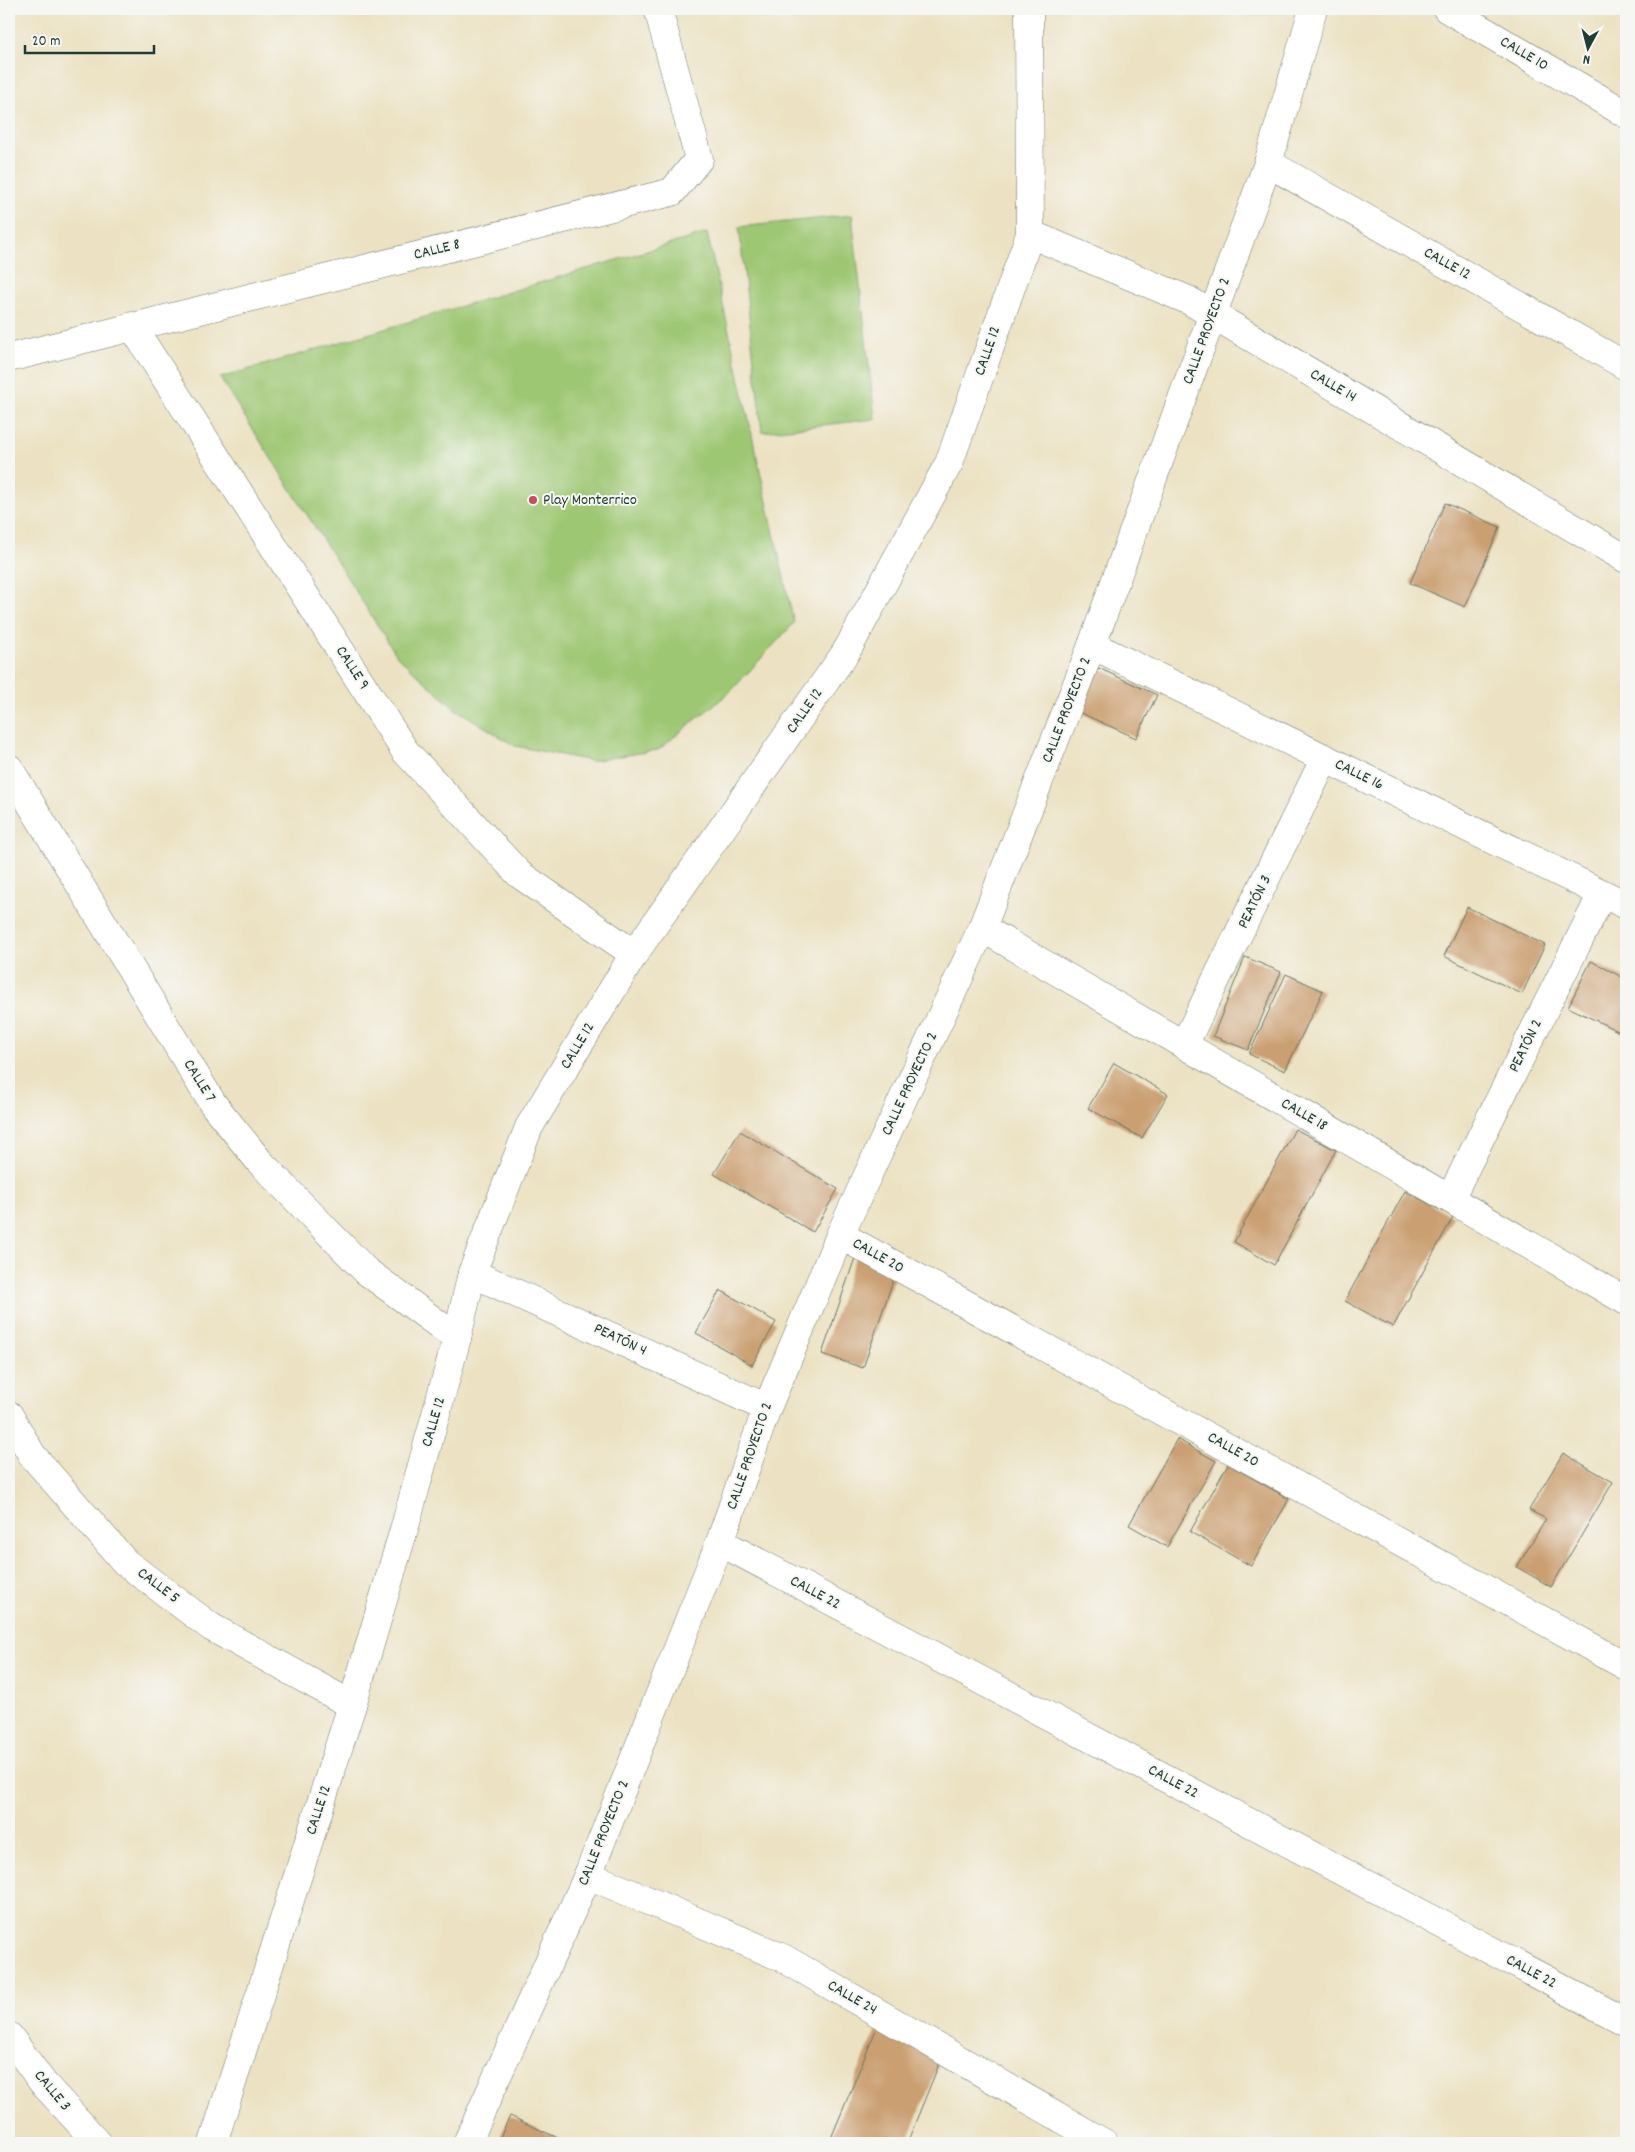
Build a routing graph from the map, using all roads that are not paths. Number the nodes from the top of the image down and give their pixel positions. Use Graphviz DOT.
graph roads {
  1 [pos="658,9"];
  2 [pos="1029,9"];
  3 [pos="1313,9"];
  4 [pos="1447,9"];
  5 [pos="1626,114"];
  6 [pos="1268,163"];
  7 [pos="1030,234"];
  8 [pos="1213,316"];
  9 [pos="132,326"];
  10 [pos="9,358"];
  11 [pos="1626,366"];
  12 [pos="1626,559"];
  13 [pos="1092,645"];
  14 [pos="1325,758"];
  15 [pos="9,768"];
  16 [pos="1602,894"];
  17 [pos="1626,905"];
  18 [pos="982,928"];
  19 [pos="634,954"];
  20 [pos="1184,1045"];
  21 [pos="1450,1199"];
  22 [pos="840,1235"];
  23 [pos="472,1273"];
  24 [pos="1626,1301"];
  25 [pos="457,1338"];
  26 [pos="767,1408"];
  27 [pos="9,1415"];
  28 [pos="720,1542"];
  29 [pos="1626,1666"];
  30 [pos="352,1705"];
  31 [pos="588,1876"];
  32 [pos="1626,2022"];
  33 [pos="9,2036"];
  34 [pos="98,2143"];
  35 [pos="213,2143"];
  36 [pos="467,2143"];
  37 [pos="1104,2143"];
  1 -- 9 [label="street, CALLE 8"];
  2 -- 7 [label="street, CALLE 12"];
  3 -- 6 [label="street, CALLE PROYECTO 2"];
  4 -- 5 [label="street, CALLE 10"];
  6 -- 8 [label="street, CALLE PROYECTO 2"];
  6 -- 11 [label="street, CALLE 12"];
  7 -- 8 [label="street, CALLE 14"];
  7 -- 19 [label="street, CALLE 12"];
  8 -- 12 [label="street, CALLE 14"];
  8 -- 13 [label="street, CALLE PROYECTO 2"];
  9 -- 10 [label="street, CALLE 8"];
  9 -- 19 [label="street, CALLE 9"];
  13 -- 14 [label="street, CALLE 16"];
  13 -- 18 [label="street, CALLE PROYECTO 2"];
  14 -- 16 [label="street, CALLE 16"];
  14 -- 20 [label="street, PEATÓN 3"];
  15 -- 25 [label="street, CALLE 7"];
  16 -- 17 [label="street, CALLE 16"];
  16 -- 21 [label="street, PEATÓN 2"];
  18 -- 20 [label="street, CALLE 18"];
  18 -- 22 [label="street, CALLE PROYECTO 2"];
  19 -- 23 [label="street, CALLE 12"];
  20 -- 21 [label="street, CALLE 18"];
  21 -- 24 [label="street, CALLE 18"];
  22 -- 26 [label="street, CALLE PROYECTO 2"];
  22 -- 29 [label="street, CALLE 20"];
  23 -- 25 [label="street, CALLE 12"];
  23 -- 26 [label="street, PEATÓN 4"];
  25 -- 30 [label="street, CALLE 12"];
  26 -- 28 [label="street, CALLE PROYECTO 2"];
  27 -- 30 [label="street, CALLE 5"];
  28 -- 31 [label="street, CALLE PROYECTO 2"];
  28 -- 32 [label="street, CALLE 22"];
  30 -- 35 [label="street, CALLE 12"];
  31 -- 36 [label="street, CALLE PROYECTO 2"];
  31 -- 37 [label="street, CALLE 24"];
  33 -- 34 [label="street, CALLE 3"];
}
